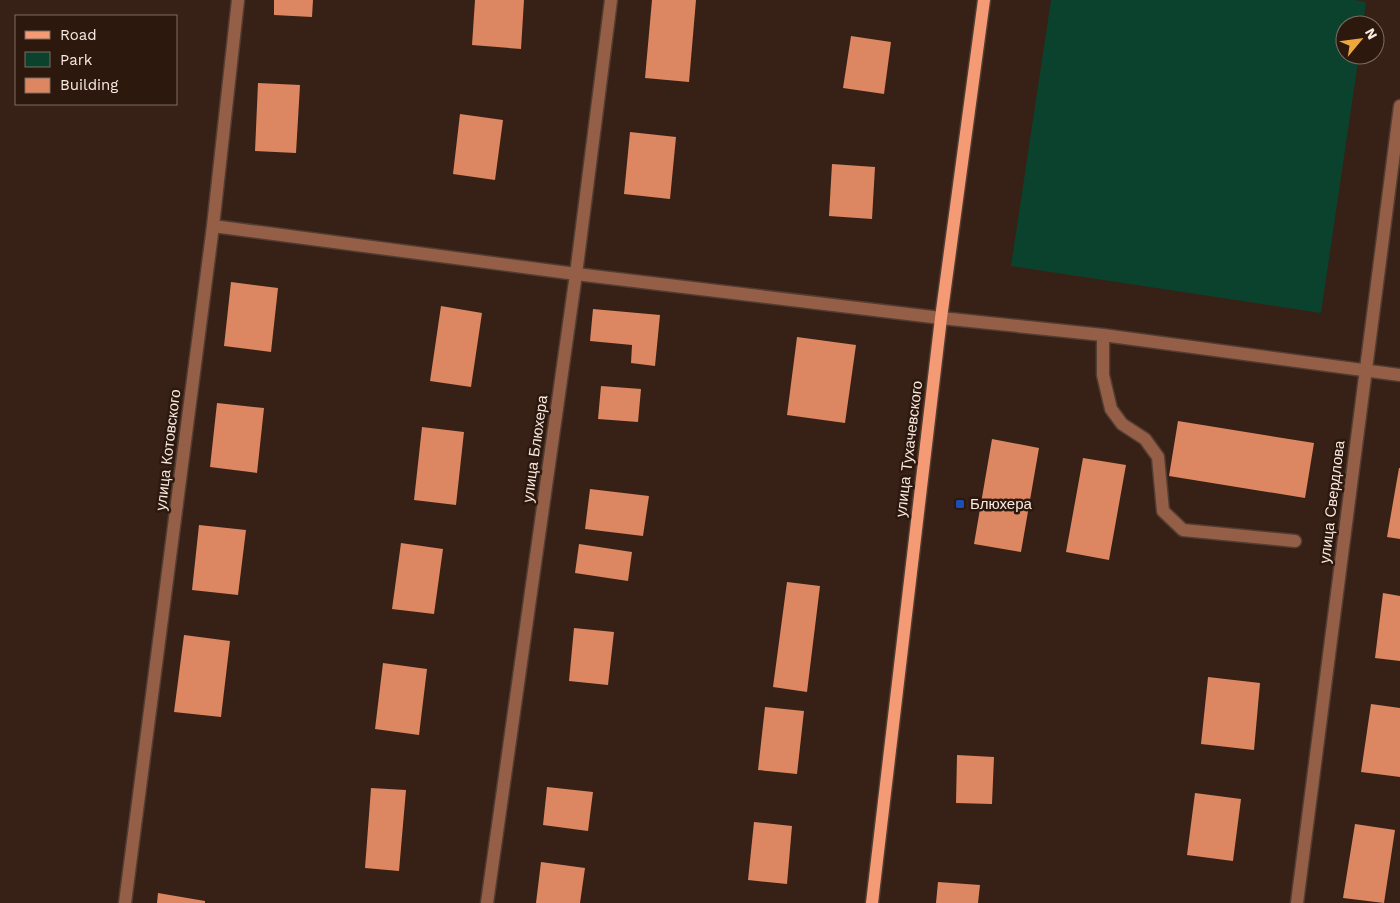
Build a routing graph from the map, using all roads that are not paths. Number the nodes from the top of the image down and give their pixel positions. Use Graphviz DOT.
graph roads {
  1 [pos="238,0"];
  2 [pos="611,0"];
  3 [pos="984,0"];
  4 [pos="1400,106"];
  5 [pos="213,226"];
  6 [pos="576,274"];
  7 [pos="941,318"];
  8 [pos="1103,335"];
  9 [pos="1366,370"];
  10 [pos="1400,375"];
  11 [pos="1295,541"];
  12 [pos="125,903"];
  13 [pos="487,903"];
  14 [pos="872,903"];
  15 [pos="1297,903"];
  1 -- 5 [label="street, улица Котовского"];
  2 -- 6 [label="street, улица Блюхера"];
  3 -- 7 [label="main road, улица Тухачевского"];
  4 -- 9 [label="street, улица Свердлова"];
  5 -- 6 [label="street"];
  5 -- 12 [label="street, улица Котовского"];
  6 -- 7 [label="street"];
  6 -- 13 [label="street, улица Блюхера"];
  7 -- 8 [label="street"];
  7 -- 14 [label="main road, улица Тухачевского"];
  8 -- 9 [label="street"];
  8 -- 11 [label="street"];
  9 -- 10 [label="street"];
  9 -- 15 [label="street, улица Свердлова"];
}
